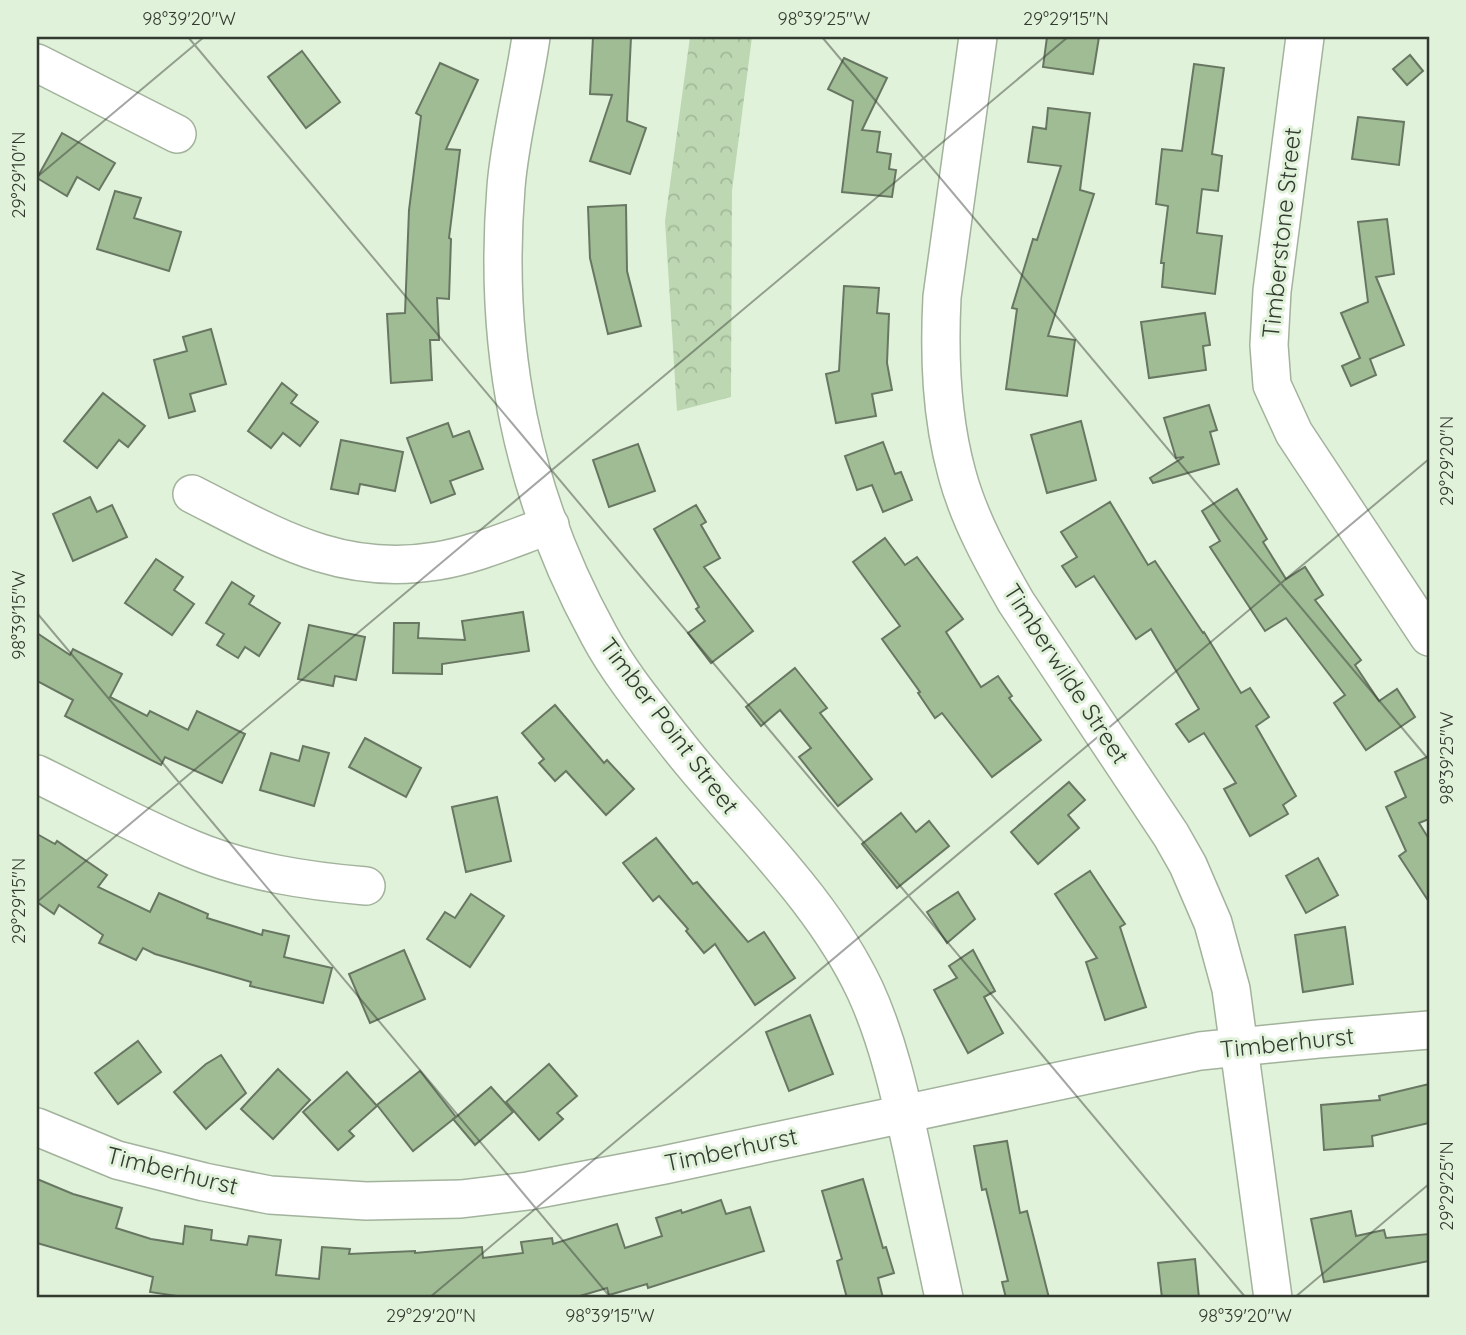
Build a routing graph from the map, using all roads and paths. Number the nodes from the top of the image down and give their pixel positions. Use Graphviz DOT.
graph roads {
  1 [pos="46,37"];
  2 [pos="531,37"];
  3 [pos="978,37"];
  4 [pos="1305,37"];
  5 [pos="37,56"];
  6 [pos="37,63"];
  7 [pos="177,134"];
  8 [pos="192,494"];
  9 [pos="550,525"];
  10 [pos="1429,637"];
  11 [pos="37,774"];
  12 [pos="366,886"];
  13 [pos="1429,1030"];
  14 [pos="1238,1048"];
  15 [pos="904,1114"];
  16 [pos="37,1128"];
  17 [pos="944,1298"];
  18 [pos="1273,1298"];
  1 -- 5 [label="street"];
  2 -- 9 [label="street, Timber Point Street"];
  3 -- 14 [label="street, Timberwilde Street"];
  4 -- 10 [label="street, Timberstone Street"];
  6 -- 7 [label="street"];
  8 -- 9 [label="street"];
  9 -- 15 [label="street, Timber Point Street"];
  11 -- 12 [label="street"];
  13 -- 14 [label="street, Timberhurst"];
  14 -- 15 [label="street, Timberhurst"];
  14 -- 18 [label="street, Timberwilde Street"];
  15 -- 16 [label="street, Timberhurst"];
  15 -- 17 [label="street, Timber Point Street"];
}
